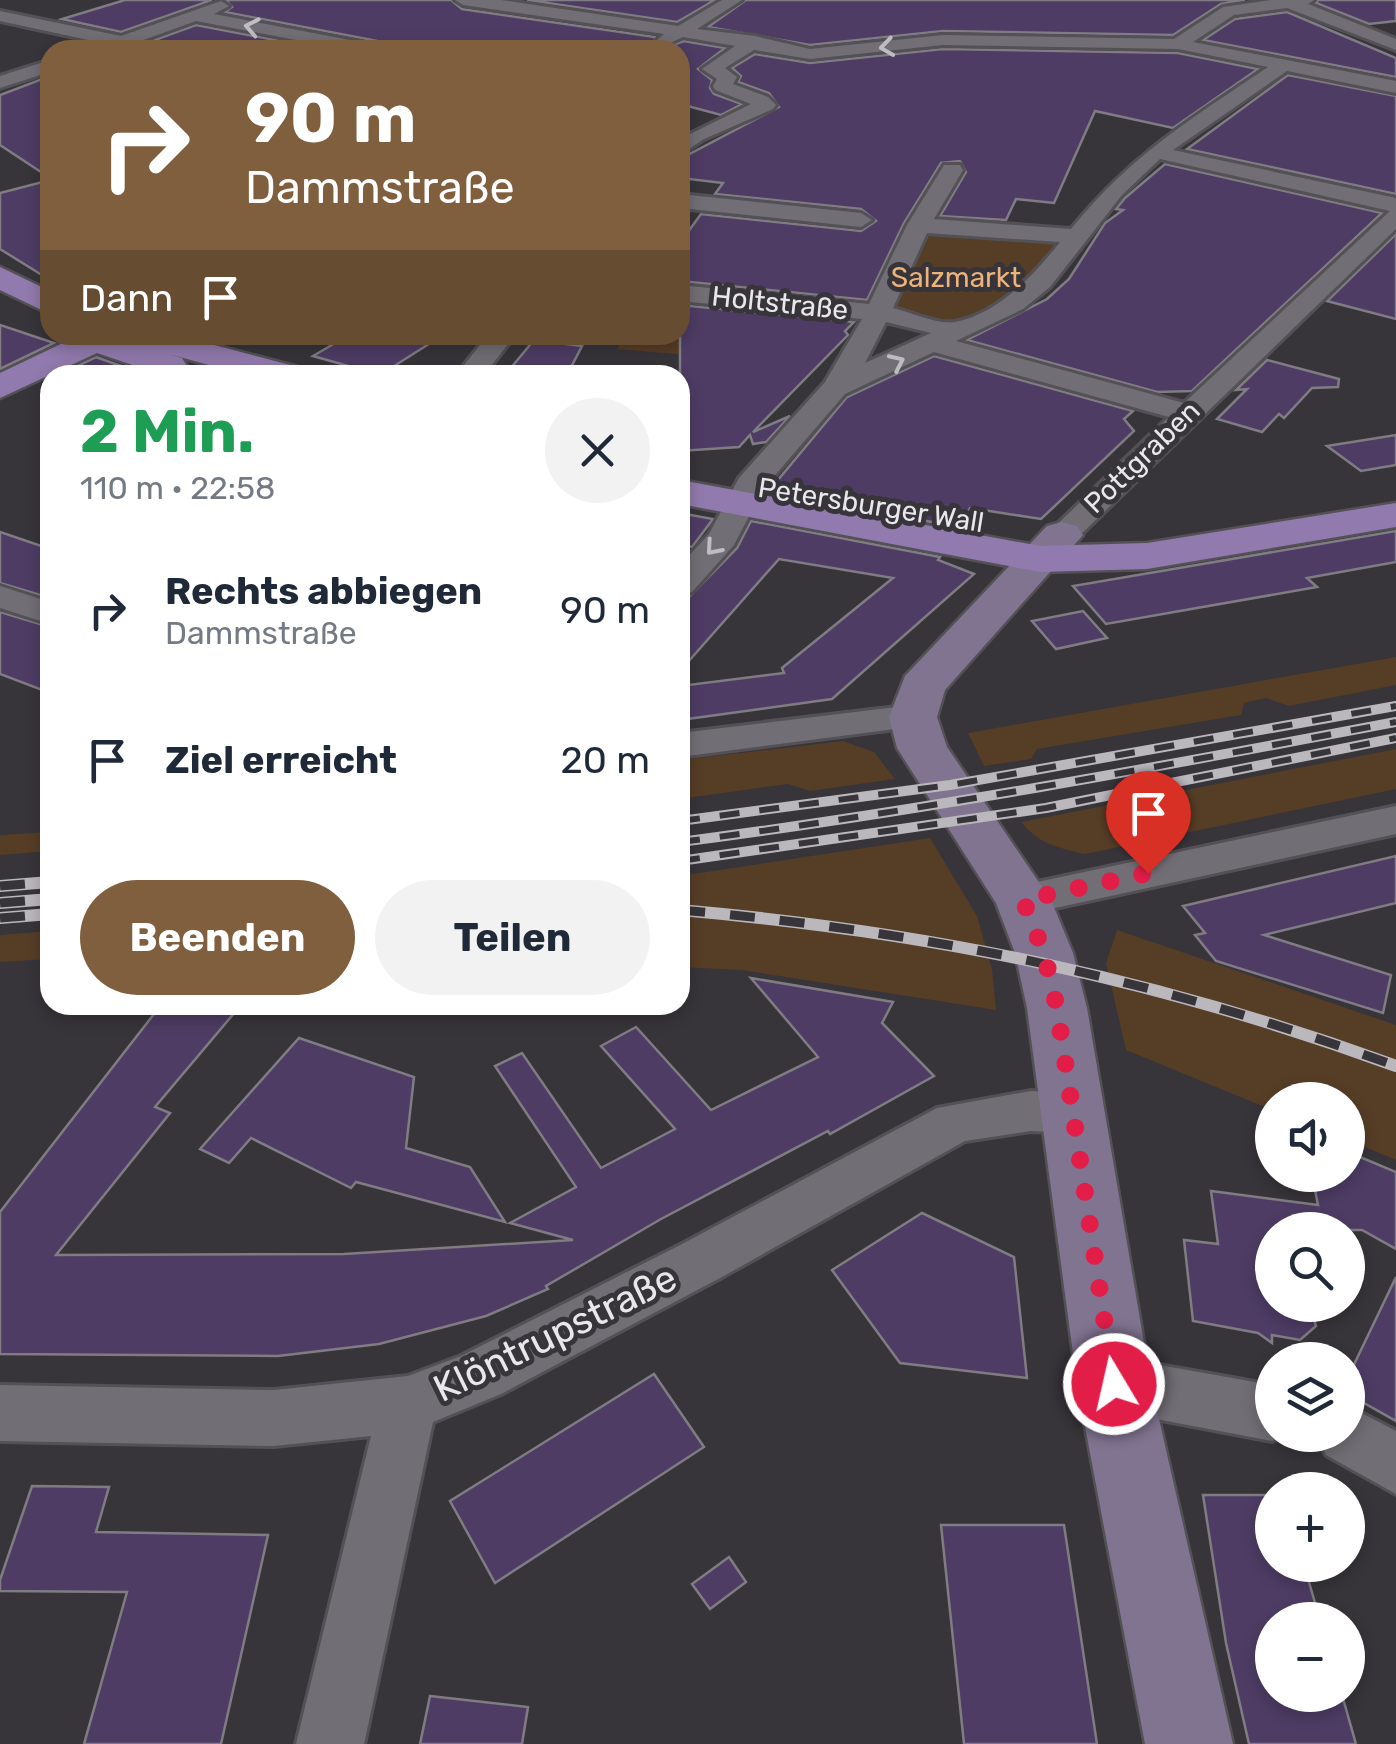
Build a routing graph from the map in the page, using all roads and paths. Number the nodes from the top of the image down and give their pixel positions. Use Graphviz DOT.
graph roads {
  1 [pos="235,0"];
  2 [pos="462,0"];
  3 [pos="734,0"];
  4 [pos="1292,1"];
  5 [pos="0,16"];
  6 [pos="196,16"];
  7 [pos="679,33"];
  8 [pos="89,40"];
  9 [pos="133,40"];
  10 [pos="323,40"];
  11 [pos="666,40"];
  12 [pos="750,43"];
  13 [pos="1178,44"];
  14 [pos="1396,46"];
  15 [pos="1286,64"];
  16 [pos="40,70"];
  17 [pos="0,85"];
  18 [pos="1396,88"];
  19 [pos="33,95"];
  20 [pos="690,141"];
  21 [pos="1156,152"];
  22 [pos="952,170"];
  23 [pos="690,202"];
  24 [pos="1396,205"];
  25 [pos="1396,216"];
  26 [pos="861,220"];
  27 [pos="919,225"];
  28 [pos="1077,236"];
  29 [pos="0,277"];
  30 [pos="690,294"];
  31 [pos="40,299"];
  32 [pos="0,300"];
  33 [pos="880,313"];
  34 [pos="40,319"];
  35 [pos="946,338"];
  36 [pos="77,345"];
  37 [pos="114,345"];
  38 [pos="174,345"];
  39 [pos="494,345"];
  40 [pos="40,365"];
  41 [pos="40,365"];
  42 [pos="169,365"];
  43 [pos="248,365"];
  44 [pos="478,365"];
  45 [pos="0,387"];
  46 [pos="836,388"];
  47 [pos="1188,413"];
  48 [pos="690,476"];
  49 [pos="1396,488"];
  50 [pos="690,493"];
  51 [pos="745,496"];
  52 [pos="1396,515"];
  53 [pos="1051,547"];
  54 [pos="690,574"];
  55 [pos="0,596"];
  56 [pos="40,610"];
  57 [pos="914,716"];
  58 [pos="690,744"];
  59 [pos="1396,820"];
  60 [pos="1023,900"];
  61 [pos="1074,1113"];
  62 [pos="1114,1384"];
  63 [pos="408,1404"];
  64 [pos="1255,1410"];
  65 [pos="0,1413"];
  66 [pos="1365,1446"];
  67 [pos="1396,1464"];
  68 [pos="330,1744"];
  69 [pos="1189,1744"];
  1 -- 6 [label="street"];
  2 -- 7 [label="street"];
  3 -- 7 [label="street"];
  4 -- 13 [label="street"];
  4 -- 14 [label="street"];
  5 -- 8 [label="street"];
  6 -- 9 [label="street"];
  10 -- 6 [label="street, one-way"];
  7 -- 11 [label="street"];
  7 -- 12 [label="street"];
  13 -- 12 [label="street, one-way"];
  12 -- 20 [label="street"];
  13 -- 15 [label="street"];
  15 -- 18 [label="street"];
  15 -- 21 [label="street"];
  16 -- 17 [label="street"];
  17 -- 19 [label="street"];
  21 -- 24 [label="street"];
  21 -- 28 [label="street"];
  22 -- 27 [label="street, Holtstraße"];
  23 -- 26 [label="street"];
  25 -- 47 [label="street, Pottgraben"];
  27 -- 28 [label="street"];
  27 -- 33 [label="street, Holtstraße"];
  28 -- 35 [label="street"];
  29 -- 31 [label="main road"];
  30 -- 33 [label="street, Holtstraße"];
  32 -- 34 [label="main road"];
  33 -- 35 [label="street"];
  33 -- 46 [label="street, Holtstraße"];
  46 -- 35 [label="street, one-way"];
  35 -- 47 [label="street"];
  36 -- 40 [label="main road"];
  37 -- 42 [label="main road"];
  38 -- 43 [label="main road"];
  39 -- 44 [label="street"];
  41 -- 45 [label="main road"];
  46 -- 51 [label="street, Holtstraße"];
  47 -- 53 [label="street, Pottgraben"];
  48 -- 51 [label="main road, Petersburger Wall"];
  49 -- 53 [label="main road"];
  50 -- 51 [label="main road, Petersburger Wall"];
  51 -- 53 [label="main road, Petersburger Wall"];
  51 -- 54 [label="street, Holtstraße, one-way"];
  52 -- 53 [label="main road"];
  53 -- 57 [label="main road, Pottgraben"];
  55 -- 56 [label="street"];
  57 -- 58 [label="street"];
  57 -- 60 [label="main road"];
  59 -- 60 [label="street"];
  60 -- 61 [label="main road"];
  61 -- 62 [label="main road"];
  61 -- 63 [label="street, Klöntrupstraße"];
  62 -- 64 [label="street"];
  62 -- 69 [label="main road"];
  63 -- 65 [label="street, Klöntrupstraße"];
  63 -- 68 [label="street"];
  66 -- 67 [label="street"];
}
